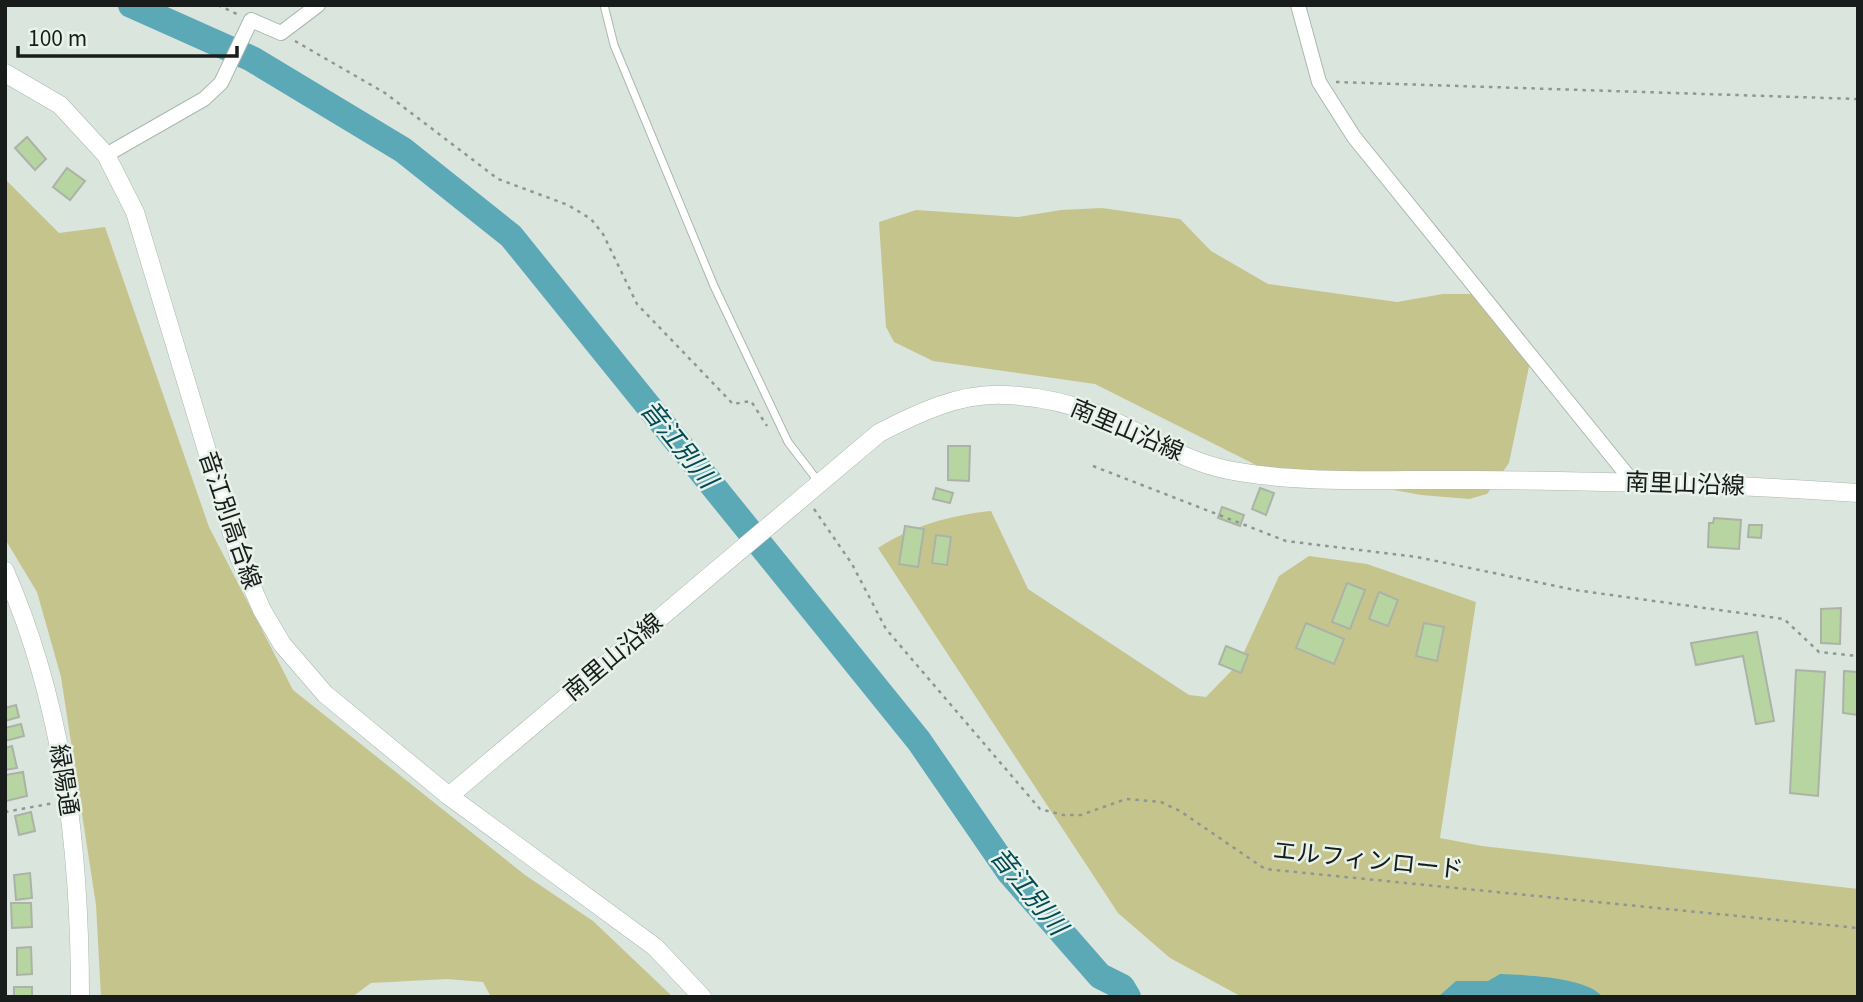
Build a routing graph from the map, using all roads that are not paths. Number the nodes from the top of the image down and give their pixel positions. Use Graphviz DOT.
graph roads {
  1 [pos="318,5"];
  2 [pos="604,5"];
  3 [pos="1298,5"];
  4 [pos="5,73"];
  5 [pos="106,155"];
  6 [pos="818,481"];
  7 [pos="1632,481"];
  8 [pos="1858,493"];
  9 [pos="5,571"];
  10 [pos="449,796"];
  11 [pos="80,997"];
  12 [pos="702,997"];
  1 -- 5 [label="street"];
  2 -- 6 [label="lane"];
  3 -- 7 [label="street"];
  4 -- 5 [label="street, 音江別高台線"];
  5 -- 10 [label="street, 音江別高台線"];
  6 -- 7 [label="street, 南里山沿線"];
  6 -- 10 [label="street, 南里山沿線"];
  7 -- 8 [label="street, 南里山沿線"];
  9 -- 11 [label="street, 緑陽通"];
  10 -- 12 [label="street, 音江別高台線"];
}
